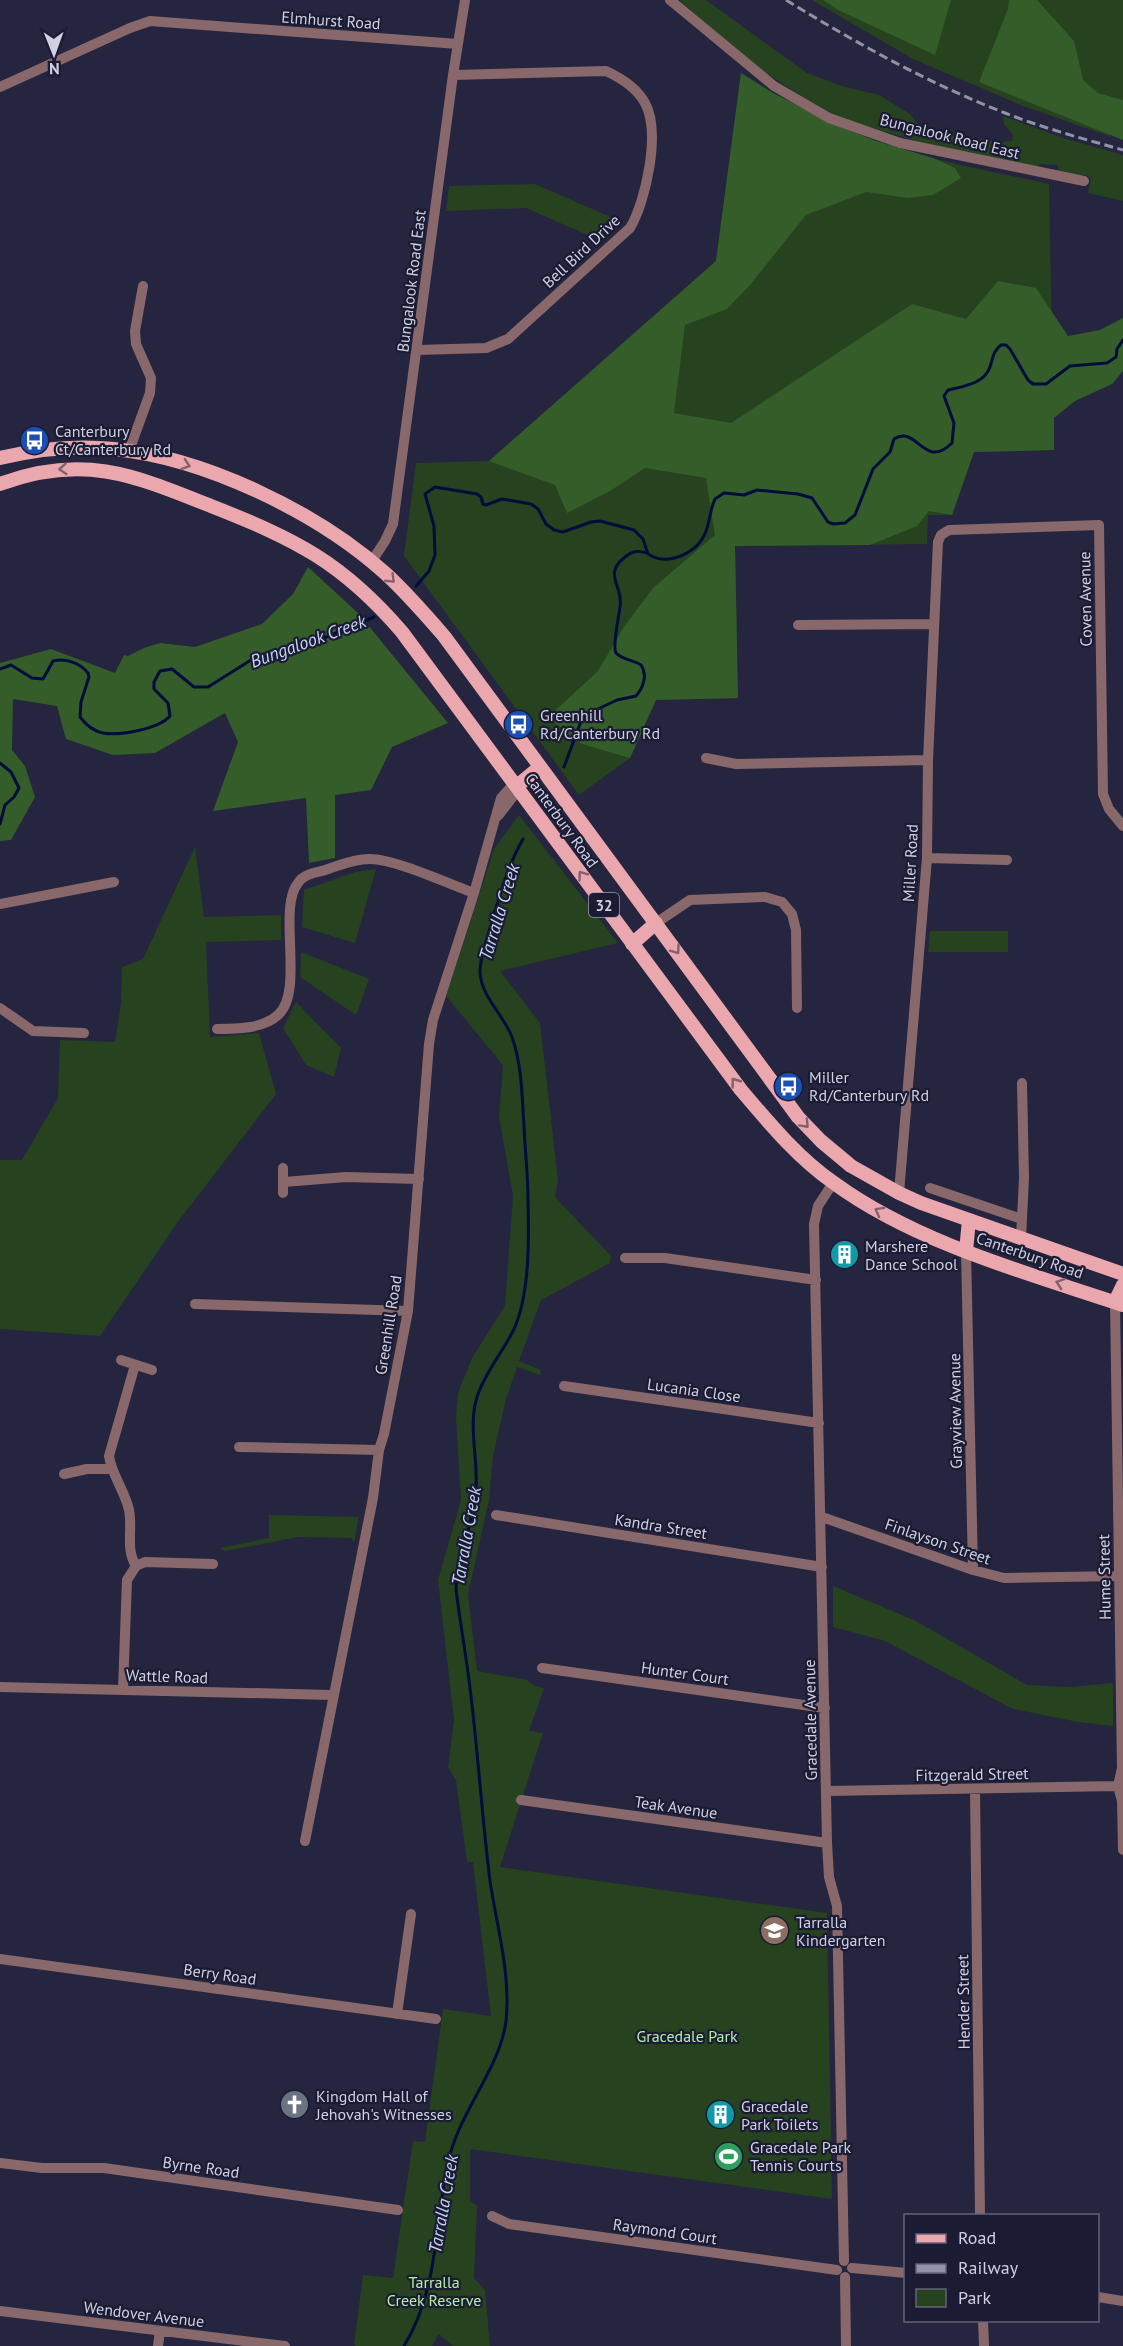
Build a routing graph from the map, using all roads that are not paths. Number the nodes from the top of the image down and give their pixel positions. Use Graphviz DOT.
graph roads {
  1 [pos="465,0"];
  2 [pos="670,0"];
  3 [pos="458,44"];
  4 [pos="453,75"];
  5 [pos="0,87"];
  6 [pos="1084,181"];
  7 [pos="143,286"];
  8 [pos="417,350"];
  9 [pos="129,451"];
  10 [pos="0,458"];
  11 [pos="121,473"];
  12 [pos="0,484"];
  13 [pos="941,535"];
  14 [pos="372,561"];
  15 [pos="933,624"];
  16 [pos="798,625"];
  17 [pos="706,758"];
  18 [pos="928,760"];
  19 [pos="540,767"];
  20 [pos="517,786"];
  21 [pos="1123,826"];
  22 [pos="927,858"];
  23 [pos="1007,860"];
  24 [pos="114,882"];
  25 [pos="474,893"];
  26 [pos="0,904"];
  27 [pos="656,923"];
  28 [pos="632,944"];
  29 [pos="0,1008"];
  30 [pos="797,1008"];
  31 [pos="217,1029"];
  32 [pos="84,1033"];
  33 [pos="1022,1083"];
  34 [pos="283,1168"];
  35 [pos="418,1179"];
  36 [pos="833,1183"];
  37 [pos="930,1188"];
  38 [pos="899,1193"];
  39 [pos="1022,1219"];
  40 [pos="969,1220"];
  41 [pos="1021,1238"];
  42 [pos="966,1251"];
  43 [pos="625,1258"];
  44 [pos="1123,1274"];
  45 [pos="816,1281"];
  46 [pos="1123,1285"];
  47 [pos="195,1304"];
  48 [pos="1119,1304"];
  49 [pos="408,1311"];
  50 [pos="121,1360"];
  51 [pos="135,1365"];
  52 [pos="152,1370"];
  53 [pos="564,1386"];
  54 [pos="819,1423"];
  55 [pos="239,1447"];
  56 [pos="379,1450"];
  57 [pos="111,1469"];
  58 [pos="64,1474"];
  59 [pos="496,1515"];
  60 [pos="822,1517"];
  61 [pos="213,1564"];
  62 [pos="136,1566"];
  63 [pos="822,1567"];
  64 [pos="973,1570"];
  65 [pos="1119,1575"];
  66 [pos="542,1668"];
  67 [pos="0,1687"];
  68 [pos="123,1689"];
  69 [pos="332,1695"];
  70 [pos="825,1708"];
  71 [pos="1118,1786"];
  72 [pos="975,1789"];
  73 [pos="827,1791"];
  74 [pos="521,1800"];
  75 [pos="305,1841"];
  76 [pos="828,1843"];
  77 [pos="1123,1850"];
  78 [pos="411,1914"];
  79 [pos="0,1959"];
  80 [pos="397,2014"];
  81 [pos="436,2019"];
  82 [pos="0,2163"];
  83 [pos="398,2210"];
  84 [pos="980,2214"];
  85 [pos="492,2216"];
  86 [pos="848,2264"];
  87 [pos="904,2273"];
  88 [pos="841,2274"];
  89 [pos="1099,2297"];
  90 [pos="1123,2301"];
  91 [pos="0,2311"];
  92 [pos="983,2322"];
  93 [pos="160,2331"];
  94 [pos="158,2346"];
  95 [pos="285,2346"];
  96 [pos="846,2346"];
  97 [pos="984,2346"];
  1 -- 3 [label="street, Bungalook Road East"];
  2 -- 6 [label="street, Bungalook Road East"];
  3 -- 4 [label="street, Bungalook Road East"];
  3 -- 5 [label="street, Elmhurst Road"];
  4 -- 8 [label="street, Bungalook Road East"];
  4 -- 8 [label="street, Bell Bird Drive"];
  7 -- 9 [label="street"];
  8 -- 14 [label="street, Bungalook Road East"];
  9 -- 10 [label="main road, Canterbury Road / 32"];
  9 -- 11 [label="main road"];
  9 -- 14 [label="main road, Canterbury Road / 32, one-way"];
  11 -- 12 [label="main road, Canterbury Road / 32, one-way"];
  11 -- 20 [label="main road, Canterbury Road / 32"];
  13 -- 15 [label="street, Miller Road"];
  13 -- 21 [label="street, Coven Avenue"];
  14 -- 19 [label="main road, Canterbury Road / 32, one-way"];
  15 -- 16 [label="street"];
  15 -- 18 [label="street, Miller Road"];
  17 -- 18 [label="street"];
  18 -- 22 [label="street, Miller Road"];
  19 -- 20 [label="main road"];
  19 -- 27 [label="main road, Canterbury Road / 32"];
  20 -- 25 [label="street, Greenhill Road"];
  28 -- 20 [label="main road, Canterbury Road / 32, one-way"];
  22 -- 23 [label="street"];
  22 -- 38 [label="street, Miller Road"];
  24 -- 26 [label="street"];
  25 -- 31 [label="street"];
  25 -- 35 [label="street, Greenhill Road"];
  27 -- 28 [label="main road"];
  27 -- 30 [label="street"];
  27 -- 38 [label="main road, Canterbury Road / 32, one-way"];
  36 -- 28 [label="main road, Canterbury Road / 32, one-way"];
  29 -- 32 [label="street"];
  33 -- 39 [label="street"];
  34 -- 35 [label="street"];
  35 -- 49 [label="street, Greenhill Road"];
  42 -- 36 [label="main road, Canterbury Road / 32, one-way"];
  36 -- 45 [label="street, Gracedale Avenue"];
  37 -- 39 [label="street"];
  38 -- 40 [label="main road, Canterbury Road / 32"];
  39 -- 41 [label="street"];
  40 -- 41 [label="main road, Canterbury Road / 32"];
  40 -- 42 [label="main road"];
  41 -- 44 [label="main road, Canterbury Road / 32"];
  48 -- 42 [label="main road, Canterbury Road / 32, one-way"];
  42 -- 64 [label="street, Grayview Avenue"];
  43 -- 45 [label="street"];
  45 -- 54 [label="street, Gracedale Avenue"];
  46 -- 48 [label="main road"];
  47 -- 49 [label="street"];
  48 -- 65 [label="street, Hume Street"];
  49 -- 56 [label="street, Greenhill Road"];
  50 -- 51 [label="street"];
  51 -- 52 [label="street"];
  51 -- 57 [label="street"];
  53 -- 54 [label="street, Lucania Close"];
  54 -- 60 [label="street, Gracedale Avenue"];
  55 -- 56 [label="street"];
  56 -- 69 [label="street, Greenhill Road"];
  57 -- 58 [label="street"];
  57 -- 62 [label="street"];
  59 -- 63 [label="street, Kandra Street"];
  60 -- 63 [label="street, Gracedale Avenue"];
  60 -- 64 [label="street, Finlayson Street"];
  61 -- 62 [label="street"];
  62 -- 68 [label="street"];
  63 -- 70 [label="street, Gracedale Avenue"];
  64 -- 65 [label="street, Finlayson Street"];
  65 -- 71 [label="street, Hume Street"];
  66 -- 70 [label="street, Hunter Court"];
  67 -- 68 [label="street, Wattle Road"];
  68 -- 69 [label="street, Wattle Road"];
  69 -- 75 [label="street, Greenhill Road"];
  70 -- 73 [label="street, Gracedale Avenue"];
  71 -- 72 [label="street, Fitzgerald Street"];
  71 -- 77 [label="street, Hume Street"];
  72 -- 73 [label="street, Fitzgerald Street"];
  72 -- 84 [label="street, Hender Street"];
  73 -- 76 [label="street, Gracedale Avenue"];
  74 -- 76 [label="street, Teak Avenue"];
  76 -- 86 [label="street, Gracedale Avenue"];
  78 -- 80 [label="street"];
  79 -- 80 [label="street, Berry Road"];
  80 -- 81 [label="street, Berry Road"];
  82 -- 83 [label="street, Byrne Road"];
  85 -- 88 [label="street, Raymond Court"];
  86 -- 87 [label="street"];
  86 -- 88 [label="street"];
  88 -- 96 [label="street"];
  89 -- 90 [label="street"];
  91 -- 93 [label="street, Wendover Avenue"];
  92 -- 97 [label="street"];
  93 -- 94 [label="street"];
  93 -- 95 [label="street, Wendover Avenue"];
}
